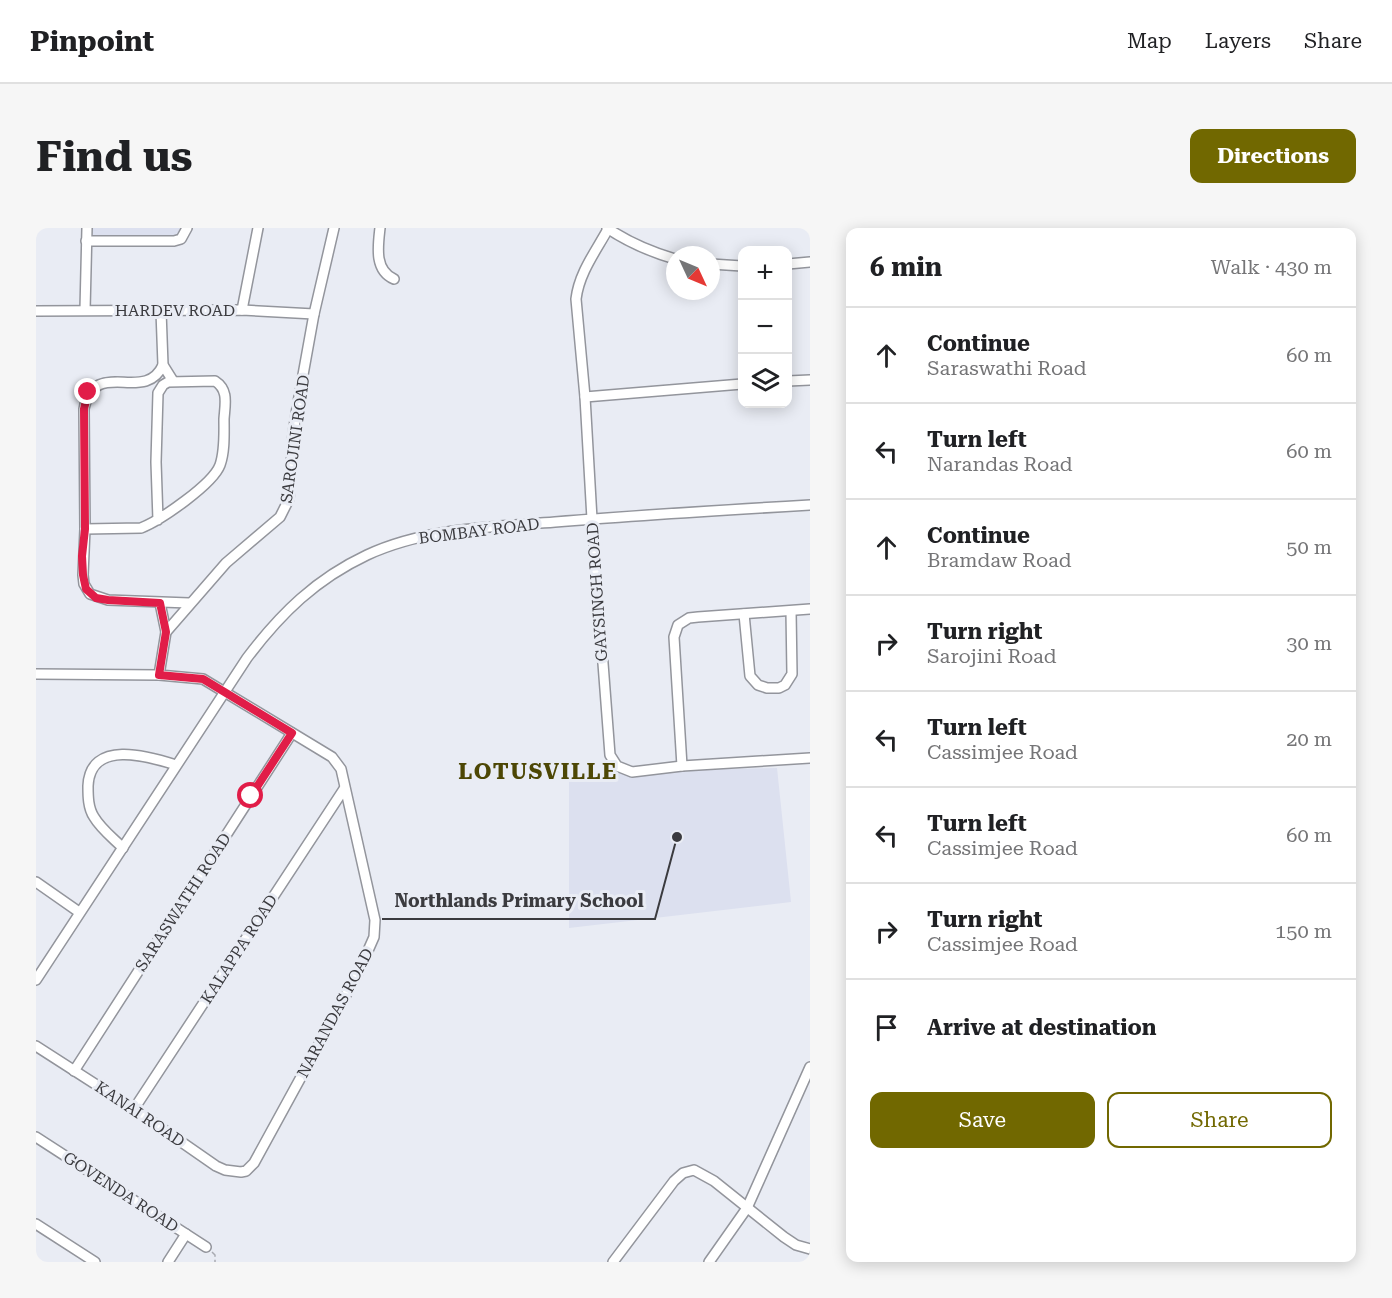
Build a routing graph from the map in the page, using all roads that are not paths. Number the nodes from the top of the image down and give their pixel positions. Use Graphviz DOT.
graph roads {
  1 [pos="87,228"];
  2 [pos="187,228"];
  3 [pos="258,228"];
  4 [pos="334,228"];
  5 [pos="380,228"];
  6 [pos="608,229"];
  7 [pos="86,241"];
  8 [pos="666,256"];
  9 [pos="810,262"];
  10 [pos="792,264"];
  11 [pos="720,265"];
  12 [pos="738,266"];
  13 [pos="394,279"];
  14 [pos="86,310"];
  15 [pos="242,310"];
  16 [pos="36,311"];
  17 [pos="161,311"];
  18 [pos="314,314"];
  19 [pos="163,365"];
  20 [pos="810,380"];
  21 [pos="173,381"];
  22 [pos="792,381"];
  23 [pos="738,384"];
  24 [pos="585,397"];
  25 [pos="810,505"];
  26 [pos="592,519"];
  27 [pos="158,520"];
  28 [pos="85,529"];
  29 [pos="160,603"];
  30 [pos="189,603"];
  31 [pos="810,609"];
  32 [pos="790,611"];
  33 [pos="744,614"];
  34 [pos="166,632"];
  35 [pos="36,674"];
  36 [pos="159,675"];
  37 [pos="226,691"];
  38 [pos="292,733"];
  39 [pos="810,758"];
  40 [pos="176,765"];
  41 [pos="682,766"];
  42 [pos="344,789"];
  43 [pos="123,848"];
  44 [pos="36,882"];
  45 [pos="79,912"];
  46 [pos="36,980"];
  47 [pos="36,1046"];
  48 [pos="810,1067"];
  49 [pos="74,1071"];
  50 [pos="134,1109"];
  51 [pos="36,1137"];
  52 [pos="246,1171"];
  53 [pos="747,1208"];
  54 [pos="36,1224"];
  55 [pos="186,1234"];
  56 [pos="206,1247"];
  57 [pos="810,1250"];
  58 [pos="95,1262"];
  59 [pos="168,1262"];
  60 [pos="613,1262"];
  61 [pos="709,1262"];
  1 -- 7 [label="street"];
  2 -- 7 [label="street"];
  3 -- 15 [label="street"];
  4 -- 18 [label="street, SAROJINI ROAD"];
  5 -- 13 [label="street"];
  6 -- 8 [label="street"];
  6 -- 24 [label="street, GAYSINGH ROAD"];
  7 -- 14 [label="street"];
  9 -- 10 [label="street"];
  11 -- 12 [label="street"];
  14 -- 16 [label="street, HARDEV ROAD"];
  14 -- 17 [label="street, HARDEV ROAD"];
  15 -- 17 [label="street, HARDEV ROAD"];
  15 -- 18 [label="street, HARDEV ROAD"];
  17 -- 19 [label="street"];
  18 -- 30 [label="street, SAROJINI ROAD"];
  19 -- 21 [label="street"];
  19 -- 28 [label="street"];
  20 -- 22 [label="street"];
  21 -- 27 [label="street"];
  21 -- 27 [label="street"];
  23 -- 24 [label="street"];
  24 -- 26 [label="street, GAYSINGH ROAD"];
  25 -- 26 [label="street, BOMBAY ROAD"];
  26 -- 37 [label="street, BOMBAY ROAD"];
  26 -- 41 [label="street, GAYSINGH ROAD"];
  27 -- 28 [label="street"];
  28 -- 29 [label="street"];
  29 -- 30 [label="street"];
  29 -- 34 [label="street"];
  30 -- 34 [label="street, SAROJINI ROAD"];
  31 -- 32 [label="street"];
  32 -- 33 [label="street"];
  32 -- 33 [label="street"];
  33 -- 41 [label="street"];
  34 -- 36 [label="street, SAROJINI ROAD"];
  35 -- 36 [label="street, NARANDAS ROAD"];
  36 -- 37 [label="street, NARANDAS ROAD"];
  37 -- 38 [label="street, NARANDAS ROAD"];
  37 -- 40 [label="street, BOMBAY ROAD"];
  38 -- 42 [label="street, NARANDAS ROAD"];
  38 -- 49 [label="street, SARASWATHI ROAD"];
  39 -- 41 [label="street, GAYSINGH ROAD"];
  40 -- 43 [label="street, BOMBAY ROAD"];
  40 -- 43 [label="street"];
  42 -- 50 [label="street, KALAPPA ROAD"];
  42 -- 52 [label="street, NARANDAS ROAD"];
  43 -- 45 [label="street, BOMBAY ROAD"];
  44 -- 45 [label="street"];
  45 -- 46 [label="street, BOMBAY ROAD"];
  47 -- 49 [label="street, KANAI ROAD"];
  48 -- 53 [label="street"];
  49 -- 50 [label="street, KANAI ROAD"];
  50 -- 52 [label="street, KANAI ROAD"];
  51 -- 55 [label="street, GOVENDA ROAD"];
  53 -- 57 [label="street"];
  53 -- 60 [label="street"];
  53 -- 61 [label="street"];
  54 -- 58 [label="street"];
  55 -- 56 [label="street, GOVENDA ROAD"];
  55 -- 59 [label="street"];
}
